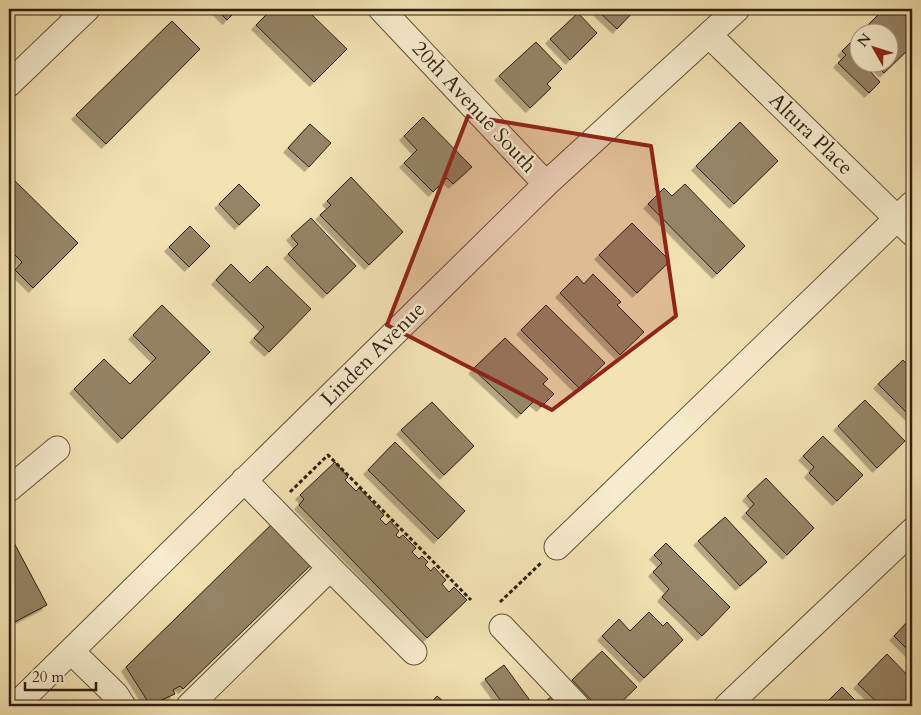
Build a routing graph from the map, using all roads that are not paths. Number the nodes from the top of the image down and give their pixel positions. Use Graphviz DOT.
graph roads {
  1 [pos="87,9"];
  2 [pos="737,9"];
  3 [pos="391,12"];
  4 [pos="710,36"];
  5 [pos="9,84"];
  6 [pos="546,184"];
  7 [pos="908,218"];
  8 [pos="57,449"];
  9 [pos="244,480"];
  10 [pos="9,489"];
  11 [pos="912,531"];
  12 [pos="558,547"];
  13 [pos="330,568"];
  14 [pos="502,626"];
  15 [pos="71,651"];
  16 [pos="414,652"];
  17 [pos="15,706"];
  18 [pos="123,706"];
  19 [pos="189,706"];
  20 [pos="577,706"];
  21 [pos="727,706"];
  1 -- 5 [label="street"];
  2 -- 4 [label="street, Linden Avenue"];
  3 -- 6 [label="street, 20th Avenue South"];
  4 -- 6 [label="street, Linden Avenue"];
  4 -- 7 [label="street, Altura Place"];
  6 -- 9 [label="street, Linden Avenue"];
  7 -- 12 [label="street"];
  8 -- 10 [label="street"];
  9 -- 13 [label="street"];
  9 -- 15 [label="street, Linden Avenue"];
  11 -- 21 [label="street"];
  13 -- 16 [label="street"];
  13 -- 19 [label="street"];
  14 -- 20 [label="street"];
  15 -- 17 [label="street, Linden Avenue"];
  15 -- 18 [label="street"];
}
